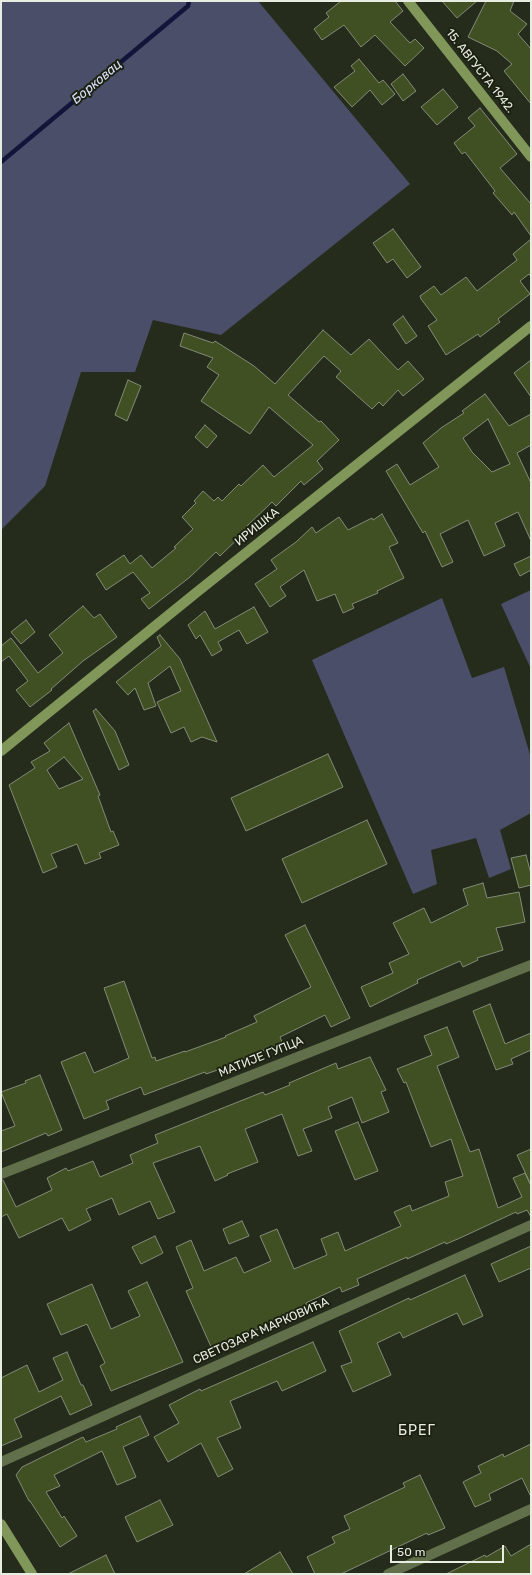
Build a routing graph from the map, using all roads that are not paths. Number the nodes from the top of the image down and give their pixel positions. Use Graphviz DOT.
graph roads {
  1 [pos="408,1"];
  2 [pos="531,157"];
  3 [pos="531,326"];
  4 [pos="1,751"];
  5 [pos="531,965"];
  6 [pos="1,1174"];
  7 [pos="531,1225"];
  8 [pos="1,1462"];
  9 [pos="531,1509"];
  10 [pos="1,1524"];
  11 [pos="32,1574"];
  12 [pos="388,1574"];
  1 -- 2 [label="street, 15. АВГУСТА 1942."];
  3 -- 4 [label="street, ИРИШКА"];
  5 -- 6 [label="street, МАТИЈЕ ГУПЦА"];
  7 -- 8 [label="street, СВЕТОЗАРА МАРКОВИЋА"];
  9 -- 12 [label="street"];
  10 -- 11 [label="street"];
}
